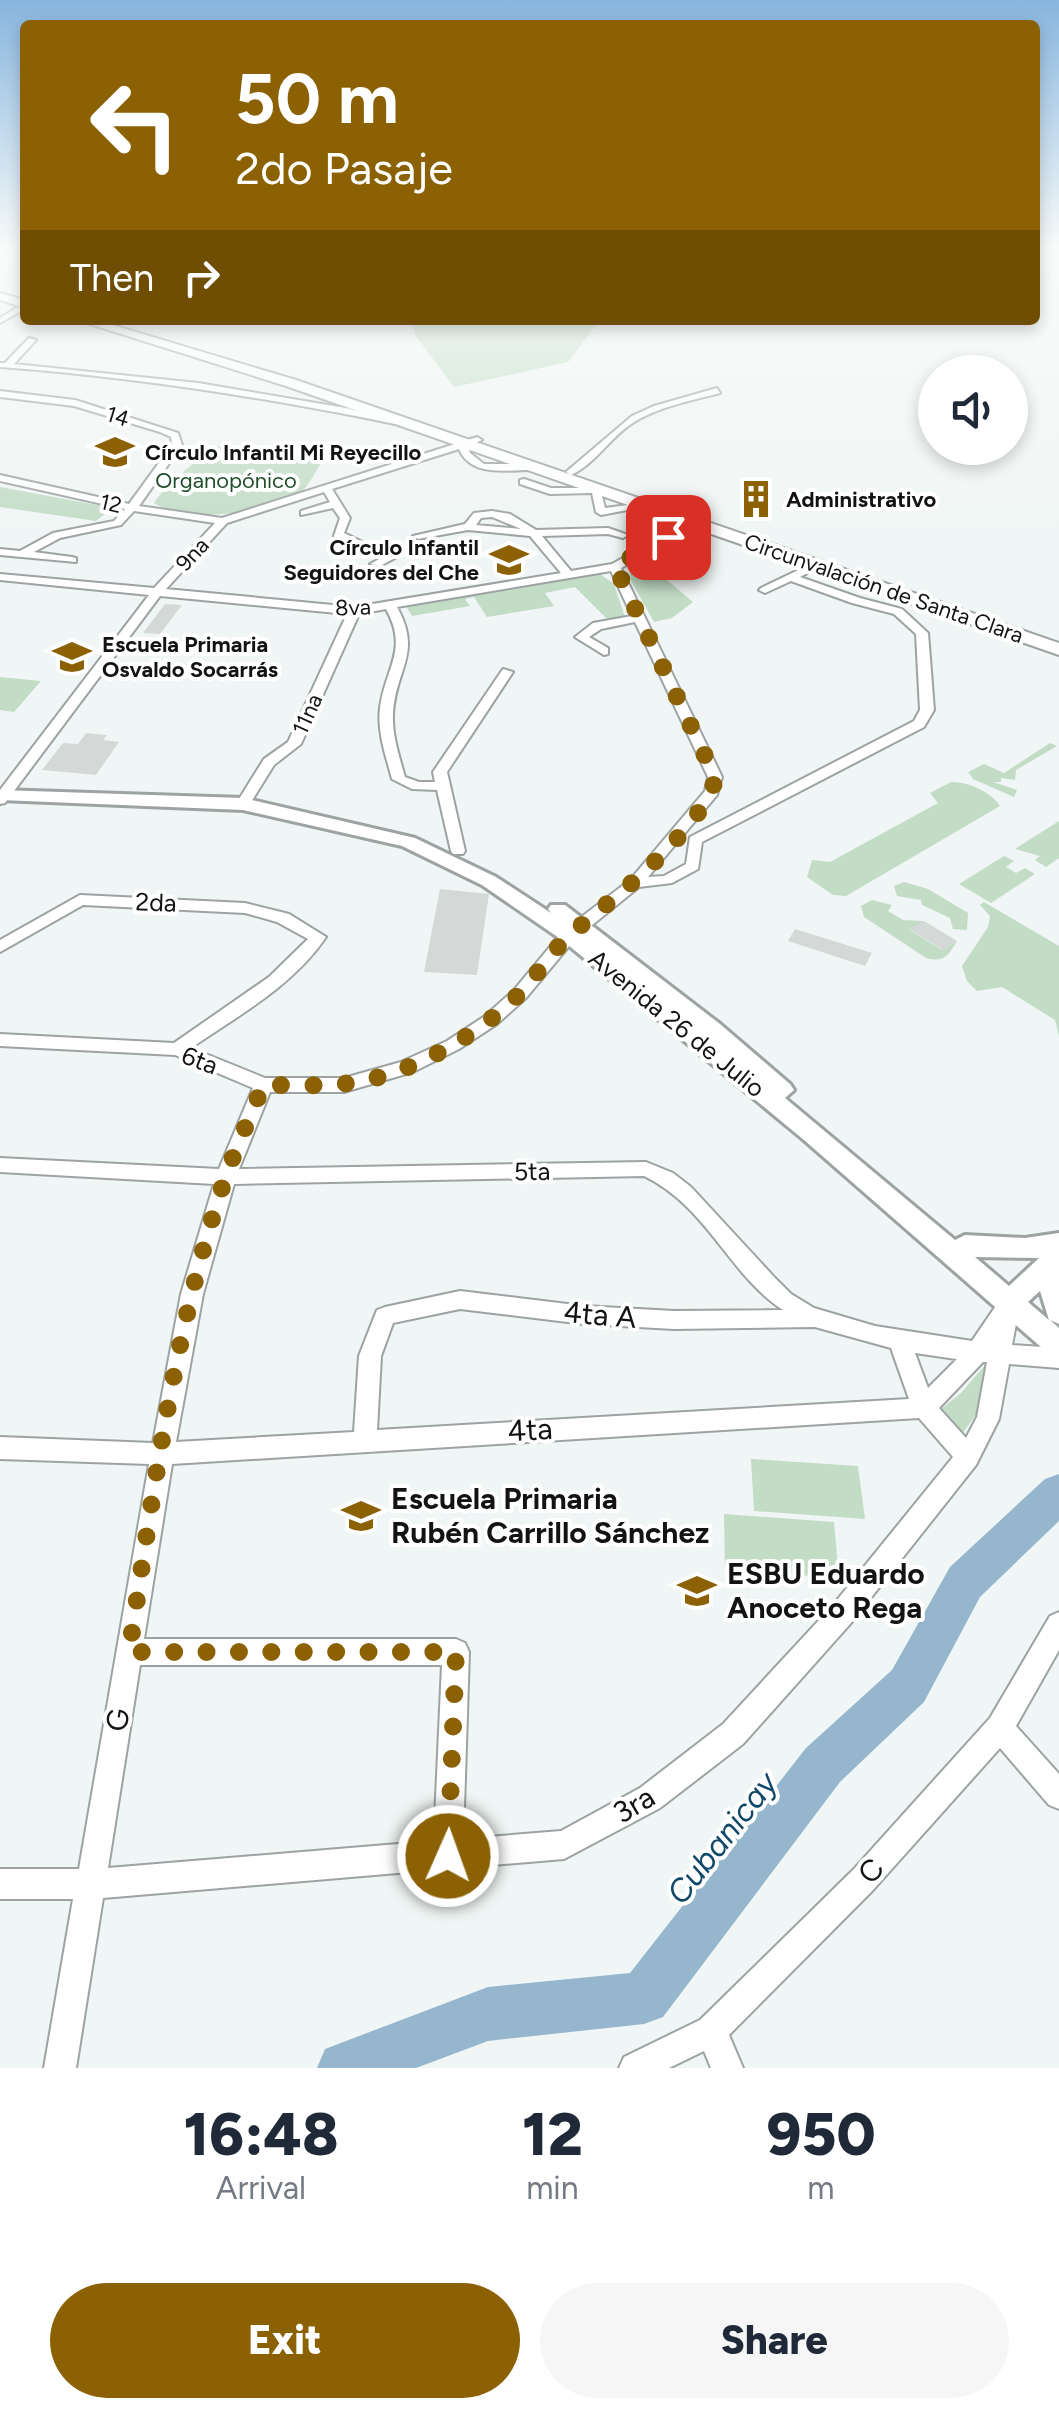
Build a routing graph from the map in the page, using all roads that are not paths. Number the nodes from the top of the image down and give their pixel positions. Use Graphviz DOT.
graph roads {
  1 [pos="25,347"];
  2 [pos="171,347"];
  3 [pos="191,347"];
  4 [pos="4,365"];
  5 [pos="291,383"];
  6 [pos="717,391"];
  7 [pos="0,394"];
  8 [pos="270,396"];
  9 [pos="397,422"];
  10 [pos="470,442"];
  11 [pos="482,467"];
  12 [pos="571,472"];
  13 [pos="464,474"];
  14 [pos="528,475"];
  15 [pos="0,478"];
  16 [pos="326,488"];
  17 [pos="336,504"];
  18 [pos="132,508"];
  19 [pos="305,513"];
  20 [pos="224,521"];
  21 [pos="694,523"];
  22 [pos="533,533"];
  23 [pos="623,535"];
  24 [pos="418,536"];
  25 [pos="0,552"];
  26 [pos="21,555"];
  27 [pos="72,560"];
  28 [pos="376,564"];
  29 [pos="815,564"];
  30 [pos="615,566"];
  31 [pos="568,574"];
  32 [pos="790,577"];
  33 [pos="0,578"];
  34 [pos="879,583"];
  35 [pos="765,590"];
  36 [pos="157,592"];
  37 [pos="390,605"];
  38 [pos="354,611"];
  39 [pos="639,618"];
  40 [pos="1059,640"];
  41 [pos="1059,648"];
  42 [pos="604,650"];
  43 [pos="506,672"];
  44 [pos="443,786"];
  45 [pos="2,793"];
  46 [pos="244,801"];
  47 [pos="458,851"];
  48 [pos="635,884"];
  49 [pos="576,930"];
  50 [pos="0,947"];
  51 [pos="0,1040"];
  52 [pos="177,1050"];
  53 [pos="263,1085"];
  54 [pos="0,1166"];
  55 [pos="226,1177"];
  56 [pos="1059,1244"];
  57 [pos="965,1246"];
  58 [pos="1059,1255"];
  59 [pos="1059,1268"];
  60 [pos="1014,1297"];
  61 [pos="1059,1312"];
  62 [pos="817,1319"];
  63 [pos="1059,1326"];
  64 [pos="898,1337"];
  65 [pos="1059,1345"];
  66 [pos="988,1354"];
  67 [pos="1059,1358"];
  68 [pos="924,1408"];
  69 [pos="365,1439"];
  70 [pos="0,1448"];
  71 [pos="162,1454"];
  72 [pos="968,1457"];
  73 [pos="1059,1625"];
  74 [pos="129,1652"];
  75 [pos="1000,1728"];
  76 [pos="1059,1794"];
  77 [pos="448,1856"];
  78 [pos="0,1884"];
  79 [pos="90,1884"];
  80 [pos="711,2031"];
  81 [pos="60,2068"];
  82 [pos="635,2068"];
  83 [pos="727,2068"];
  1 -- 4 [label="street"];
  2 -- 5 [label="highway, Circunvalación de Santa Clara"];
  3 -- 10 [label="highway, Circunvalación de Santa Clara"];
  4 -- 8 [label="street"];
  5 -- 8 [label="highway"];
  5 -- 9 [label="highway, Circunvalación de Santa Clara"];
  6 -- 12 [label="street"];
  7 -- 18 [label="street, 14"];
  8 -- 9 [label="street"];
  9 -- 10 [label="highway, Circunvalación de Santa Clara"];
  10 -- 11 [label="street"];
  10 -- 12 [label="highway, Circunvalación de Santa Clara"];
  10 -- 14 [label="highway, Circunvalación de Santa Clara"];
  10 -- 16 [label="street, 9na"];
  11 -- 13 [label="street"];
  11 -- 14 [label="street"];
  12 -- 34 [label="highway, Circunvalación de Santa Clara"];
  14 -- 21 [label="highway, Circunvalación de Santa Clara"];
  15 -- 18 [label="street, 12"];
  16 -- 17 [label="street"];
  16 -- 20 [label="street, 9na"];
  17 -- 19 [label="street"];
  17 -- 28 [label="street"];
  18 -- 20 [label="street, 12"];
  18 -- 26 [label="street"];
  20 -- 36 [label="street, 9na"];
  21 -- 29 [label="highway, Circunvalación de Santa Clara"];
  21 -- 30 [label="street, 8va"];
  22 -- 23 [label="street"];
  22 -- 24 [label="street"];
  22 -- 31 [label="street"];
  25 -- 26 [label="street"];
  26 -- 27 [label="street"];
  29 -- 32 [label="street"];
  29 -- 34 [label="highway, Circunvalación de Santa Clara"];
  30 -- 31 [label="street, 8va"];
  30 -- 39 [label="street"];
  31 -- 37 [label="street, 8va"];
  32 -- 35 [label="street"];
  32 -- 48 [label="street"];
  33 -- 36 [label="street, 8va"];
  34 -- 40 [label="highway, Circunvalación de Santa Clara"];
  34 -- 41 [label="highway, Circunvalación de Santa Clara"];
  36 -- 38 [label="street, 8va"];
  36 -- 45 [label="street, 9na"];
  37 -- 38 [label="street, 8va"];
  37 -- 44 [label="street"];
  38 -- 46 [label="street, 11na"];
  39 -- 42 [label="street"];
  39 -- 48 [label="street"];
  43 -- 44 [label="street"];
  44 -- 47 [label="street"];
  45 -- 46 [label="main road, Avenida 26 de Julio"];
  46 -- 47 [label="main road, Avenida 26 de Julio"];
  46 -- 49 [label="main road, Avenida 26 de Julio"];
  47 -- 49 [label="main road, Avenida 26 de Julio"];
  48 -- 49 [label="street, 6ta"];
  49 -- 53 [label="street, 6ta"];
  49 -- 57 [label="main road, Avenida 26 de Julio"];
  49 -- 60 [label="main road, Avenida 26 de Julio"];
  50 -- 52 [label="street, 2da"];
  51 -- 52 [label="street, 6ta"];
  52 -- 53 [label="street, 6ta"];
  53 -- 55 [label="street, G"];
  54 -- 55 [label="street, 5ta"];
  55 -- 62 [label="street, 5ta"];
  55 -- 71 [label="street, G"];
  56 -- 57 [label="main road"];
  57 -- 60 [label="main road, Avenida 26 de Julio"];
  58 -- 60 [label="main road"];
  59 -- 61 [label="main road"];
  60 -- 63 [label="main road, Avenida 26 de Julio"];
  60 -- 65 [label="main road, Avenida 26 de Julio"];
  60 -- 66 [label="street, 3ra"];
  62 -- 64 [label="street, 5ta"];
  62 -- 69 [label="street, 4ta A"];
  64 -- 66 [label="street, 5ta"];
  64 -- 68 [label="street"];
  66 -- 67 [label="street, 5ta"];
  66 -- 68 [label="street"];
  66 -- 72 [label="street, 3ra"];
  68 -- 69 [label="street, 4ta"];
  68 -- 72 [label="street"];
  69 -- 71 [label="street, 4ta"];
  70 -- 71 [label="street, 4ta"];
  71 -- 74 [label="street, G"];
  72 -- 77 [label="street, 3ra"];
  73 -- 75 [label="street, C"];
  74 -- 77 [label="street"];
  74 -- 79 [label="street, G"];
  75 -- 76 [label="street"];
  75 -- 80 [label="street, C"];
  77 -- 79 [label="street, 3ra"];
  78 -- 79 [label="street, 3ra"];
  79 -- 81 [label="street, G"];
  80 -- 82 [label="street, C"];
  80 -- 83 [label="street"];
}
